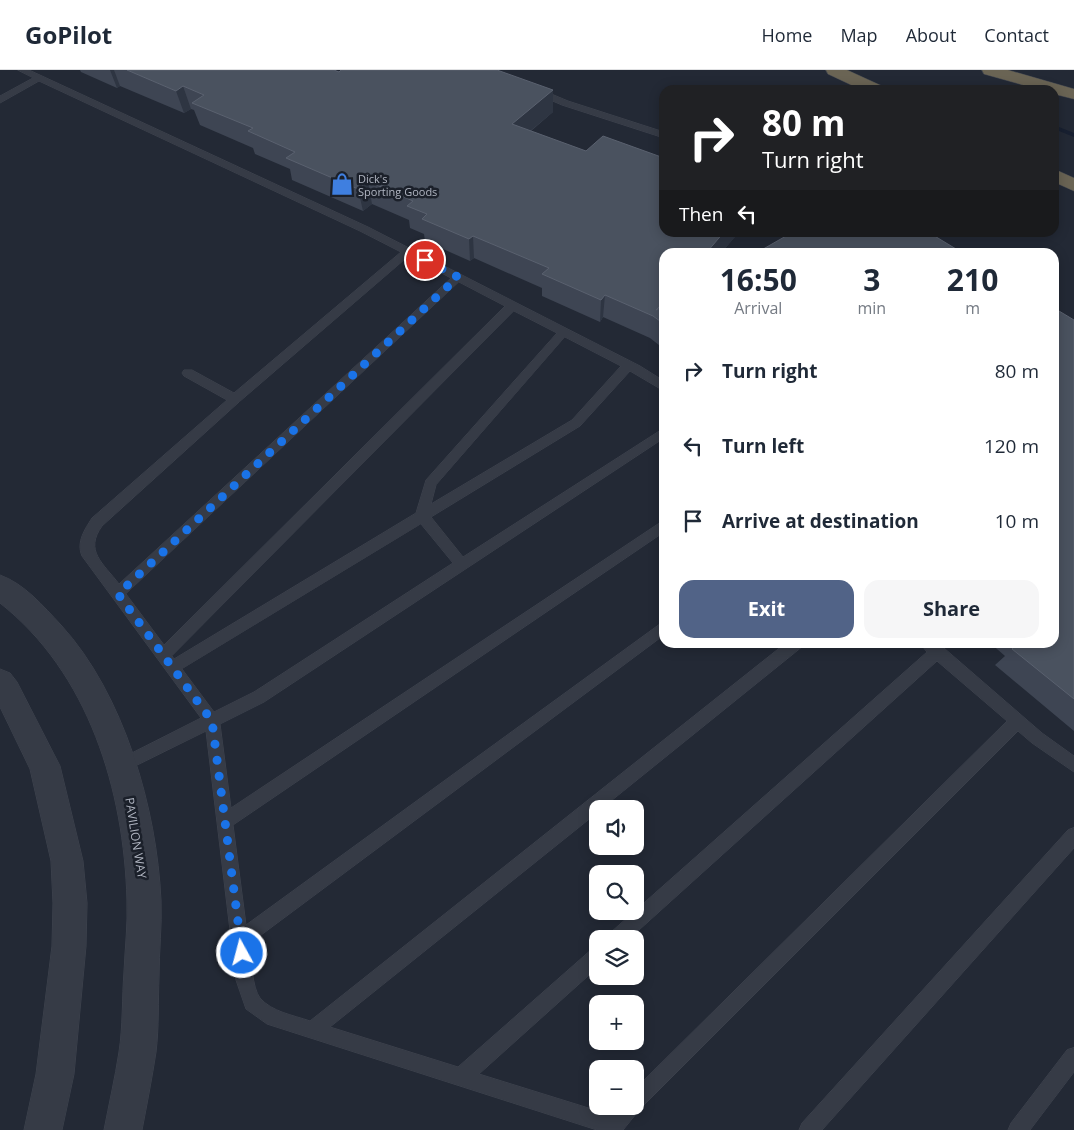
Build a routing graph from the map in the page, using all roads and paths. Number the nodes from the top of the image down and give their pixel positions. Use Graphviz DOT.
graph roads {
  1 [pos="22,70"];
  2 [pos="834,70"];
  3 [pos="990,70"];
  4 [pos="39,78"];
  5 [pos="866,85"];
  6 [pos="1042,85"];
  7 [pos="531,88"];
  8 [pos="1059,90"];
  9 [pos="1074,94"];
  10 [pos="0,100"];
  11 [pos="659,133"];
  12 [pos="1059,178"];
  13 [pos="1074,185"];
  14 [pos="408,252"];
  15 [pos="458,277"];
  16 [pos="513,305"];
  17 [pos="564,332"];
  18 [pos="628,365"];
  19 [pos="188,373"];
  20 [pos="659,384"];
  21 [pos="235,399"];
  22 [pos="659,435"];
  23 [pos="422,516"];
  24 [pos="659,528"];
  25 [pos="461,564"];
  26 [pos="0,588"];
  27 [pos="118,594"];
  28 [pos="659,631"];
  29 [pos="790,648"];
  30 [pos="931,648"];
  31 [pos="933,648"];
  32 [pos="168,662"];
  33 [pos="0,682"];
  34 [pos="212,721"];
  35 [pos="1017,721"];
  36 [pos="1074,765"];
  37 [pos="121,766"];
  38 [pos="225,822"];
  39 [pos="1074,836"];
  40 [pos="626,930"];
  41 [pos="240,940"];
  42 [pos="589,963"];
  43 [pos="310,1031"];
  44 [pos="1074,1057"];
  45 [pos="461,1077"];
  46 [pos="644,1092"];
  47 [pos="625,1115"];
  48 [pos="614,1128"];
  49 [pos="43,1130"];
  50 [pos="123,1130"];
  51 [pos="808,1130"];
  52 [pos="1018,1130"];
  1 -- 4 [label="lane"];
  2 -- 5 [label="highway"];
  3 -- 6 [label="highway"];
  4 -- 10 [label="lane"];
  4 -- 14 [label="lane"];
  7 -- 11 [label="lane"];
  8 -- 9 [label="highway"];
  12 -- 13 [label="highway"];
  14 -- 15 [label="lane"];
  14 -- 21 [label="lane"];
  15 -- 16 [label="lane"];
  15 -- 27 [label="lane"];
  16 -- 17 [label="lane"];
  16 -- 32 [label="lane"];
  17 -- 18 [label="lane"];
  17 -- 23 [label="lane"];
  18 -- 20 [label="lane"];
  18 -- 23 [label="lane"];
  19 -- 21 [label="lane"];
  21 -- 27 [label="lane"];
  22 -- 25 [label="lane"];
  23 -- 25 [label="lane"];
  23 -- 32 [label="lane"];
  24 -- 38 [label="lane"];
  25 -- 34 [label="lane"];
  26 -- 37 [label="street, PAVILION WAY"];
  27 -- 32 [label="lane"];
  28 -- 41 [label="lane"];
  29 -- 43 [label="lane"];
  30 -- 40 [label="lane"];
  31 -- 35 [label="lane"];
  32 -- 34 [label="lane"];
  33 -- 49 [label="street"];
  34 -- 37 [label="lane"];
  34 -- 38 [label="lane"];
  35 -- 36 [label="lane"];
  35 -- 46 [label="lane"];
  37 -- 50 [label="street, PAVILION WAY"];
  38 -- 41 [label="lane"];
  39 -- 51 [label="lane"];
  41 -- 43 [label="lane"];
  42 -- 45 [label="lane"];
  43 -- 45 [label="lane"];
  44 -- 52 [label="lane"];
  45 -- 48 [label="lane"];
  47 -- 48 [label="lane"];
}
